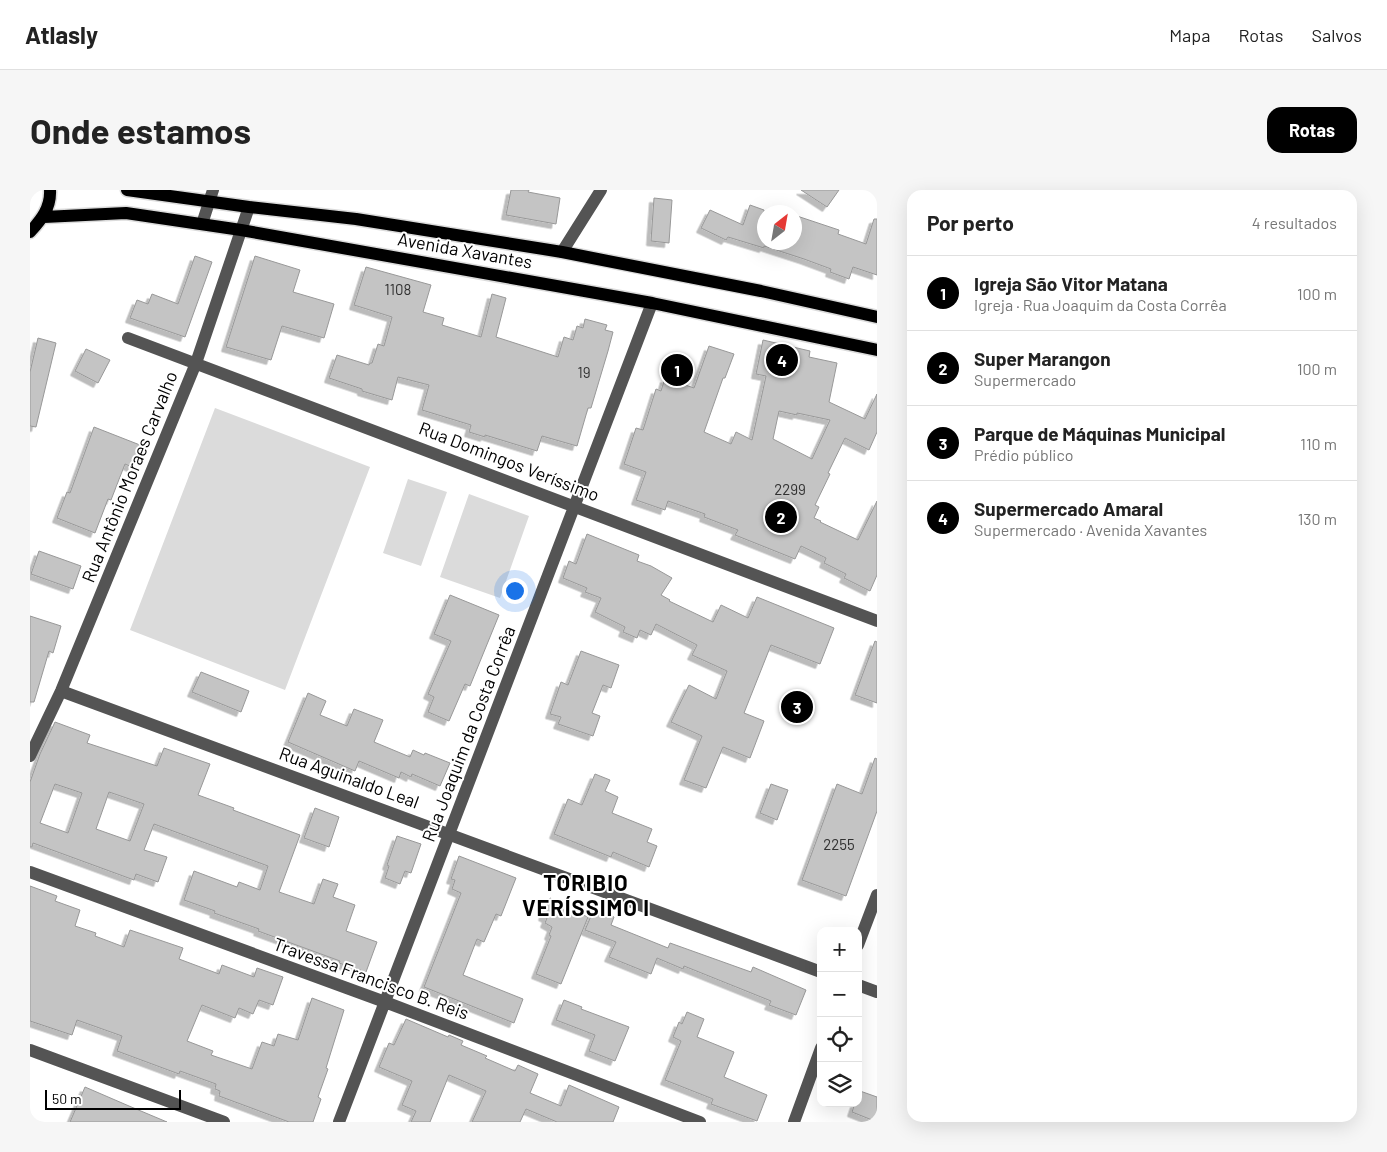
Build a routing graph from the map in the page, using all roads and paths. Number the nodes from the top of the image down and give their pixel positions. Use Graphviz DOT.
graph roads {
  1 [pos="50,190"];
  2 [pos="127,190"];
  3 [pos="601,190"];
  4 [pos="211,196"];
  5 [pos="249,207"];
  6 [pos="44,217"];
  7 [pos="202,224"];
  8 [pos="241,230"];
  9 [pos="30,232"];
  10 [pos="562,252"];
  11 [pos="652,303"];
  12 [pos="877,317"];
  13 [pos="128,338"];
  14 [pos="877,350"];
  15 [pos="196,363"];
  16 [pos="575,506"];
  17 [pos="877,620"];
  18 [pos="61,691"];
  19 [pos="30,756"];
  20 [pos="450,834"];
  21 [pos="30,872"];
  22 [pos="877,895"];
  23 [pos="862,934"];
  24 [pos="817,971"];
  25 [pos="862,986"];
  26 [pos="877,992"];
  27 [pos="385,1002"];
  28 [pos="30,1050"];
  29 [pos="817,1059"];
  30 [pos="224,1122"];
  31 [pos="339,1122"];
  32 [pos="700,1122"];
  33 [pos="794,1122"];
  1 -- 6 [label="main road"];
  2 -- 4 [label="main road, Avenida Xavantes"];
  3 -- 10 [label="street"];
  4 -- 5 [label="main road, Avenida Xavantes"];
  4 -- 7 [label="street"];
  5 -- 8 [label="street, Rua Antônio Moraes Carvalho"];
  5 -- 10 [label="main road, Avenida Xavantes"];
  6 -- 7 [label="main road, Avenida Xavantes"];
  6 -- 9 [label="main road"];
  7 -- 8 [label="main road, Avenida Xavantes"];
  8 -- 11 [label="main road, Avenida Xavantes"];
  8 -- 15 [label="street, Rua Antônio Moraes Carvalho"];
  10 -- 12 [label="main road, Avenida Xavantes"];
  11 -- 14 [label="main road, Avenida Xavantes"];
  11 -- 16 [label="street, Rua Joaquim da Costa Corrêa"];
  13 -- 15 [label="street, Rua Domingos Veríssimo"];
  15 -- 16 [label="street, Rua Domingos Veríssimo"];
  15 -- 18 [label="street, Rua Antônio Moraes Carvalho"];
  16 -- 17 [label="street, Rua Domingos Veríssimo"];
  16 -- 20 [label="street, Rua Joaquim da Costa Corrêa"];
  18 -- 19 [label="street, Rua Antônio Moraes Carvalho"];
  18 -- 20 [label="street, Rua Aguinaldo Leal"];
  20 -- 24 [label="street, Rua Aguinaldo Leal"];
  20 -- 27 [label="street, Rua Joaquim da Costa Corrêa"];
  21 -- 27 [label="street, Travessa Francisco B. Reis"];
  22 -- 23 [label="street"];
  25 -- 26 [label="street"];
  27 -- 31 [label="street, Rua Joaquim da Costa Corrêa"];
  27 -- 32 [label="street, Travessa Francisco B. Reis"];
  28 -- 30 [label="street"];
  29 -- 33 [label="street"];
}
